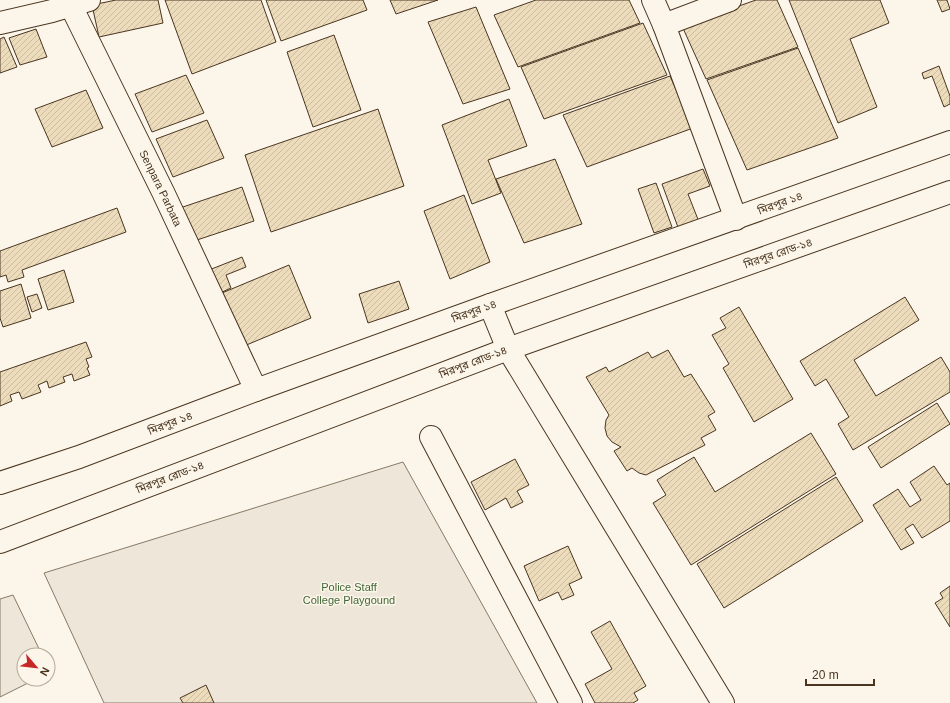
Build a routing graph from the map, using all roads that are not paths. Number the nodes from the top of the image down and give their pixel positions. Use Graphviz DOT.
graph roads {
  1 [pos="653,0"];
  2 [pos="730,0"];
  3 [pos="66,4"];
  4 [pos="0,23"];
  5 [pos="664,25"];
  6 [pos="950,142"];
  7 [pos="950,192"];
  8 [pos="736,219"];
  9 [pos="490,305"];
  10 [pos="508,349"];
  11 [pos="256,390"];
  12 [pos="431,437"];
  13 [pos="0,483"];
  14 [pos="0,542"];
  15 [pos="570,703"];
  16 [pos="723,703"];
  1 -- 5 [label="main road"];
  2 -- 5 [label="main road"];
  3 -- 4 [label="main road"];
  3 -- 11 [label="main road, Senpara Parbata"];
  5 -- 8 [label="main road"];
  6 -- 8 [label="main road, মিরপুর ১৪"];
  7 -- 10 [label="main road, মিরপুর রোড-১৪"];
  8 -- 9 [label="main road, মিরপুর ১৪"];
  9 -- 10 [label="main road"];
  9 -- 11 [label="main road, মিরপুর ১৪"];
  10 -- 14 [label="main road, মিরপুর রোড-১৪"];
  10 -- 16 [label="main road"];
  11 -- 13 [label="main road, মিরপুর ১৪"];
  12 -- 15 [label="main road"];
}
